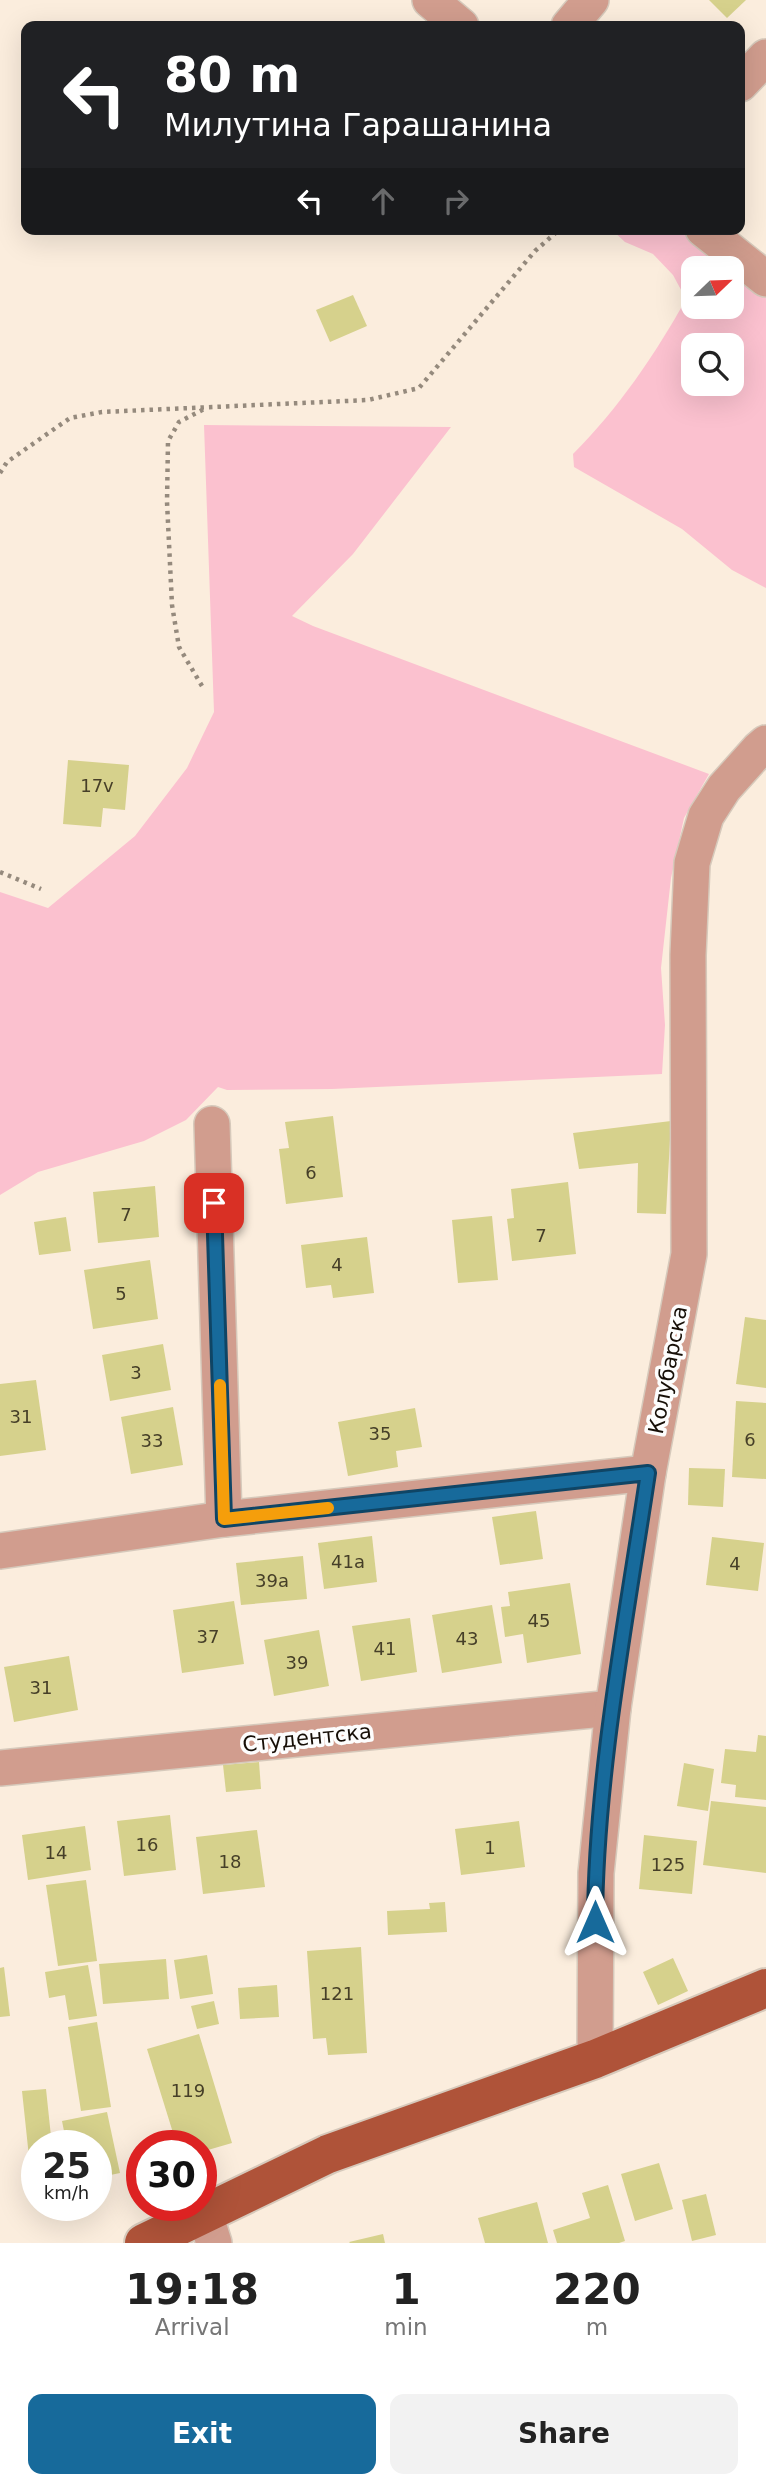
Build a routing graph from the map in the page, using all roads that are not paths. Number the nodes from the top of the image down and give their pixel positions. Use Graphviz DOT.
graph roads {
  1 [pos="430,0"];
  2 [pos="591,0"];
  3 [pos="455,21"];
  4 [pos="573,21"];
  5 [pos="766,57"];
  6 [pos="745,79"];
  7 [pos="711,235"];
  8 [pos="766,279"];
  9 [pos="766,744"];
  10 [pos="212,1124"];
  11 [pos="648,1473"];
  12 [pos="224,1519"];
  13 [pos="0,1550"];
  14 [pos="613,1708"];
  15 [pos="0,1769"];
  16 [pos="766,1987"];
  17 [pos="595,2059"];
  18 [pos="209,2228"];
  19 [pos="145,2243"];
  1 -- 3 [label="street"];
  2 -- 4 [label="street"];
  5 -- 6 [label="street"];
  7 -- 8 [label="street"];
  9 -- 11 [label="street, Колубарска"];
  10 -- 12 [label="street"];
  11 -- 12 [label="street"];
  11 -- 14 [label="street, Колубарска"];
  12 -- 13 [label="street"];
  14 -- 15 [label="street, Студентска"];
  14 -- 17 [label="street, Колубарска"];
  16 -- 17 [label="main road"];
  17 -- 18 [label="main road"];
  18 -- 19 [label="main road"];
}
